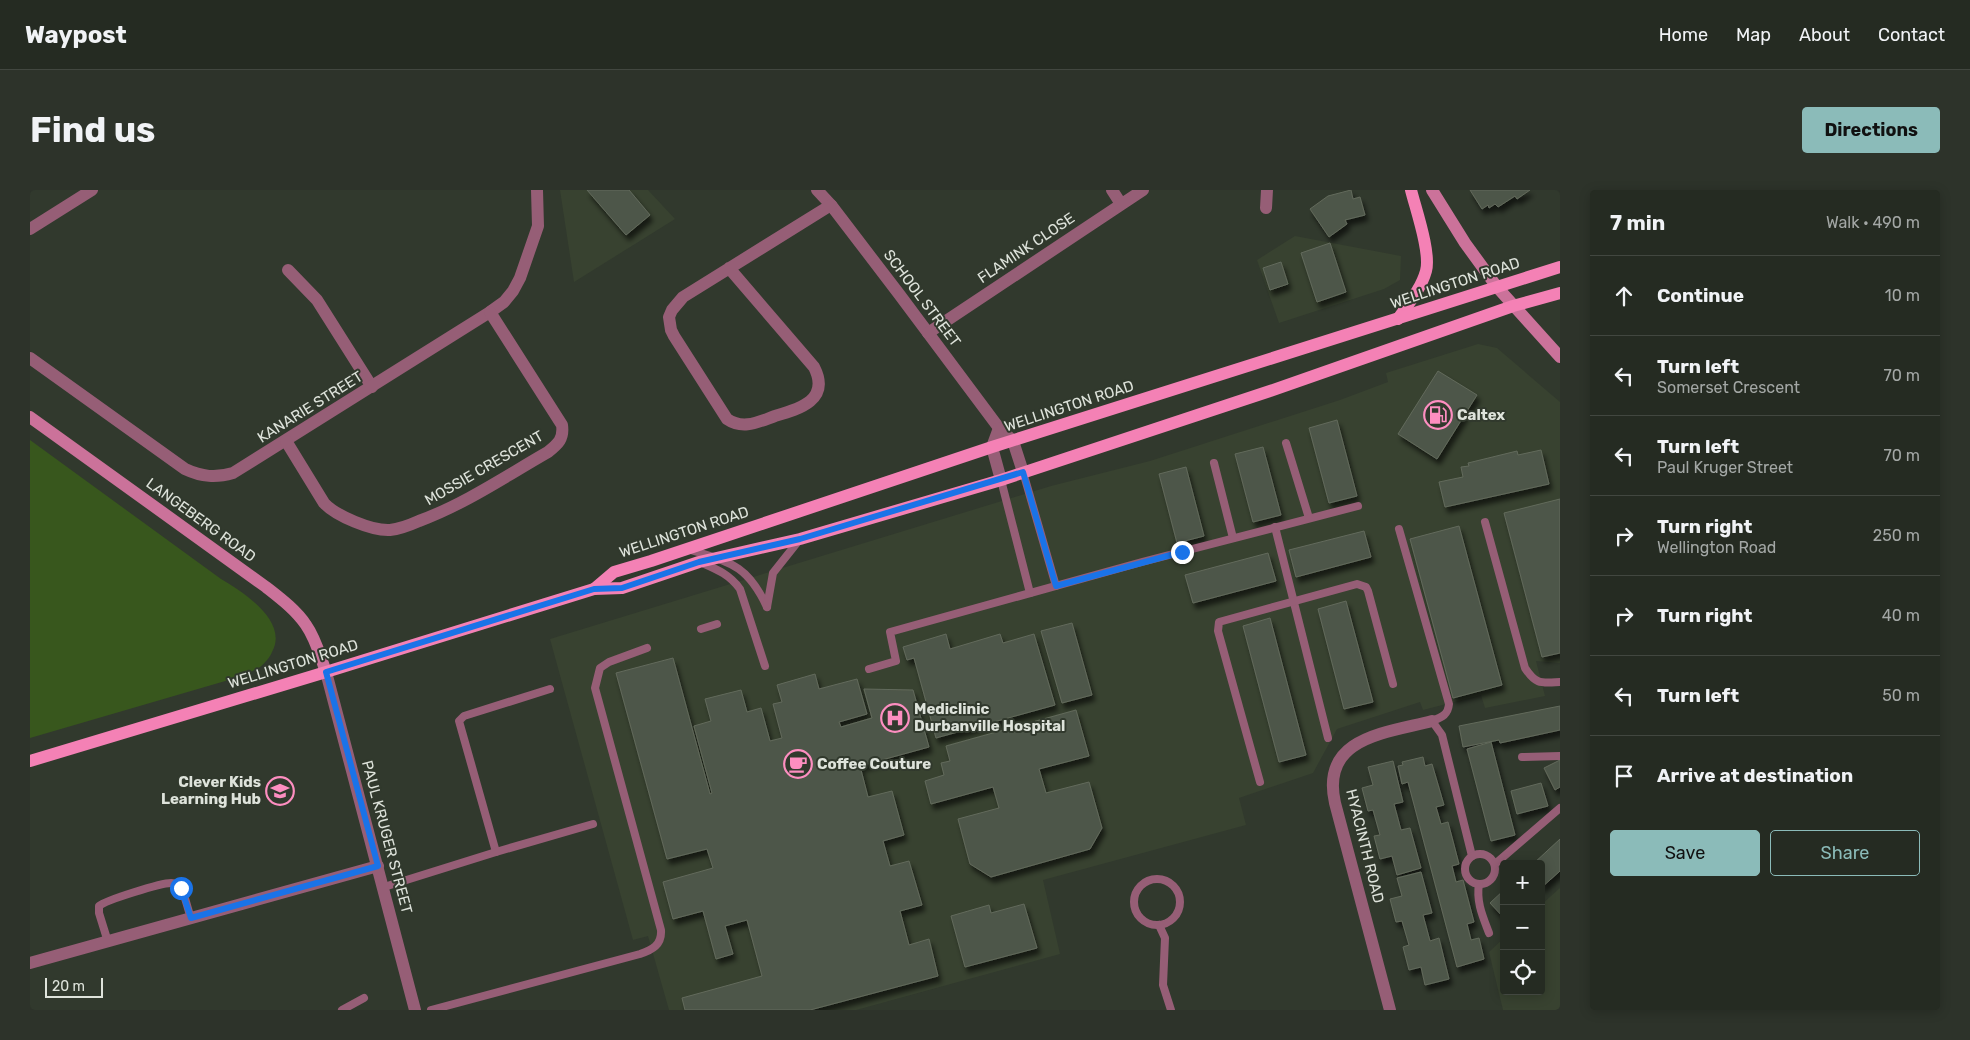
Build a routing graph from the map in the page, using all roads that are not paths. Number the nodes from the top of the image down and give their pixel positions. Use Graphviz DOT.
graph roads {
  1 [pos="92,190"];
  2 [pos="537,190"];
  3 [pos="817,190"];
  4 [pos="1112,190"];
  5 [pos="1143,190"];
  6 [pos="1267,190"];
  7 [pos="1411,190"];
  8 [pos="1432,190"];
  9 [pos="1121,204"];
  10 [pos="831,205"];
  11 [pos="1266,208"];
  12 [pos="30,230"];
  13 [pos="729,268"];
  14 [pos="1560,268"];
  15 [pos="288,270"];
  16 [pos="1497,287"];
  17 [pos="1560,293"];
  18 [pos="1513,306"];
  19 [pos="490,312"];
  20 [pos="1398,319"];
  21 [pos="928,333"];
  22 [pos="1560,357"];
  23 [pos="30,358"];
  24 [pos="372,387"];
  25 [pos="30,417"];
  26 [pos="999,428"];
  27 [pos="286,441"];
  28 [pos="1013,441"];
  29 [pos="1286,443"];
  30 [pos="992,447"];
  31 [pos="1214,463"];
  32 [pos="1023,472"];
  33 [pos="1001,480"];
  34 [pos="1358,506"];
  35 [pos="1309,518"];
  36 [pos="1485,522"];
  37 [pos="1275,527"];
  38 [pos="1399,530"];
  39 [pos="1233,538"];
  40 [pos="800,539"];
  41 [pos="688,549"];
  42 [pos="716,558"];
  43 [pos="699,562"];
  44 [pos="1056,586"];
  45 [pos="594,589"];
  46 [pos="1030,593"];
  47 [pos="1294,600"];
  48 [pos="718,624"];
  49 [pos="701,629"];
  50 [pos="647,648"];
  51 [pos="765,666"];
  52 [pos="869,669"];
  53 [pos="326,672"];
  54 [pos="1560,682"];
  55 [pos="1393,684"];
  56 [pos="550,689"];
  57 [pos="1432,721"];
  58 [pos="1328,738"];
  59 [pos="1560,756"];
  60 [pos="1522,757"];
  61 [pos="30,761"];
  62 [pos="1260,782"];
  63 [pos="1560,808"];
  64 [pos="593,824"];
  65 [pos="496,852"];
  66 [pos="1472,856"];
  67 [pos="1495,864"];
  68 [pos="378,866"];
  69 [pos="1479,884"];
  70 [pos="384,887"];
  71 [pos="191,918"];
  72 [pos="1160,925"];
  73 [pos="1488,933"];
  74 [pos="108,942"];
  75 [pos="30,964"];
  76 [pos="364,998"];
  77 [pos="342,1010"];
  78 [pos="415,1010"];
  79 [pos="431,1010"];
  80 [pos="1171,1010"];
  81 [pos="1390,1010"];
  1 -- 12 [label="street"];
  2 -- 19 [label="street, KANARIE STREET"];
  3 -- 10 [label="street, SCHOOL STREET"];
  4 -- 9 [label="street"];
  5 -- 9 [label="street, FLAMINK CLOSE"];
  6 -- 11 [label="street"];
  7 -- 20 [label="main road"];
  8 -- 16 [label="main road"];
  9 -- 21 [label="street, FLAMINK CLOSE"];
  10 -- 13 [label="street"];
  10 -- 21 [label="street, SCHOOL STREET"];
  13 -- 13 [label="street"];
  14 -- 16 [label="main road, WELLINGTON ROAD"];
  15 -- 24 [label="street"];
  16 -- 18 [label="main road"];
  16 -- 20 [label="main road, WELLINGTON ROAD"];
  17 -- 18 [label="main road, WELLINGTON ROAD"];
  18 -- 22 [label="main road"];
  18 -- 32 [label="main road, WELLINGTON ROAD"];
  19 -- 24 [label="street, KANARIE STREET"];
  19 -- 27 [label="street, MOSSIE CRESCENT"];
  20 -- 28 [label="main road, WELLINGTON ROAD"];
  21 -- 26 [label="street, SCHOOL STREET"];
  23 -- 27 [label="street, KANARIE STREET"];
  24 -- 27 [label="street, KANARIE STREET"];
  25 -- 53 [label="main road, LANGEBERG ROAD"];
  26 -- 28 [label="street, SCHOOL STREET"];
  26 -- 30 [label="street"];
  28 -- 30 [label="main road, WELLINGTON ROAD"];
  28 -- 32 [label="street, SCHOOL STREET"];
  29 -- 35 [label="lane"];
  30 -- 33 [label="street"];
  30 -- 41 [label="main road, WELLINGTON ROAD"];
  31 -- 39 [label="lane"];
  32 -- 33 [label="main road, WELLINGTON ROAD"];
  32 -- 44 [label="lane"];
  33 -- 40 [label="main road, WELLINGTON ROAD"];
  33 -- 46 [label="lane"];
  34 -- 35 [label="lane"];
  35 -- 37 [label="lane"];
  36 -- 54 [label="lane"];
  37 -- 39 [label="lane"];
  37 -- 47 [label="lane"];
  38 -- 57 [label="lane"];
  39 -- 44 [label="lane"];
  40 -- 42 [label="main road, WELLINGTON ROAD"];
  40 -- 42 [label="lane"];
  41 -- 42 [label="lane"];
  41 -- 45 [label="main road, WELLINGTON ROAD"];
  42 -- 43 [label="main road, WELLINGTON ROAD"];
  43 -- 45 [label="main road, WELLINGTON ROAD"];
  43 -- 51 [label="lane"];
  44 -- 46 [label="lane"];
  45 -- 53 [label="main road, WELLINGTON ROAD"];
  46 -- 52 [label="lane"];
  47 -- 55 [label="lane"];
  47 -- 58 [label="lane"];
  47 -- 62 [label="lane"];
  48 -- 49 [label="lane"];
  50 -- 79 [label="lane"];
  53 -- 61 [label="main road, WELLINGTON ROAD"];
  53 -- 68 [label="street, PAUL KRUGER STREET"];
  56 -- 65 [label="lane"];
  57 -- 66 [label="lane"];
  57 -- 81 [label="street, HYACINTH ROAD"];
  59 -- 60 [label="lane"];
  63 -- 67 [label="lane"];
  64 -- 65 [label="lane"];
  65 -- 70 [label="lane"];
  66 -- 67 [label="lane"];
  66 -- 69 [label="lane"];
  67 -- 69 [label="lane"];
  68 -- 70 [label="street, PAUL KRUGER STREET"];
  68 -- 71 [label="street"];
  69 -- 73 [label="lane"];
  70 -- 78 [label="street, PAUL KRUGER STREET"];
  71 -- 74 [label="street"];
  71 -- 74 [label="lane"];
  72 -- 72 [label="lane"];
  72 -- 80 [label="lane"];
  74 -- 75 [label="street"];
  76 -- 77 [label="lane"];
}
